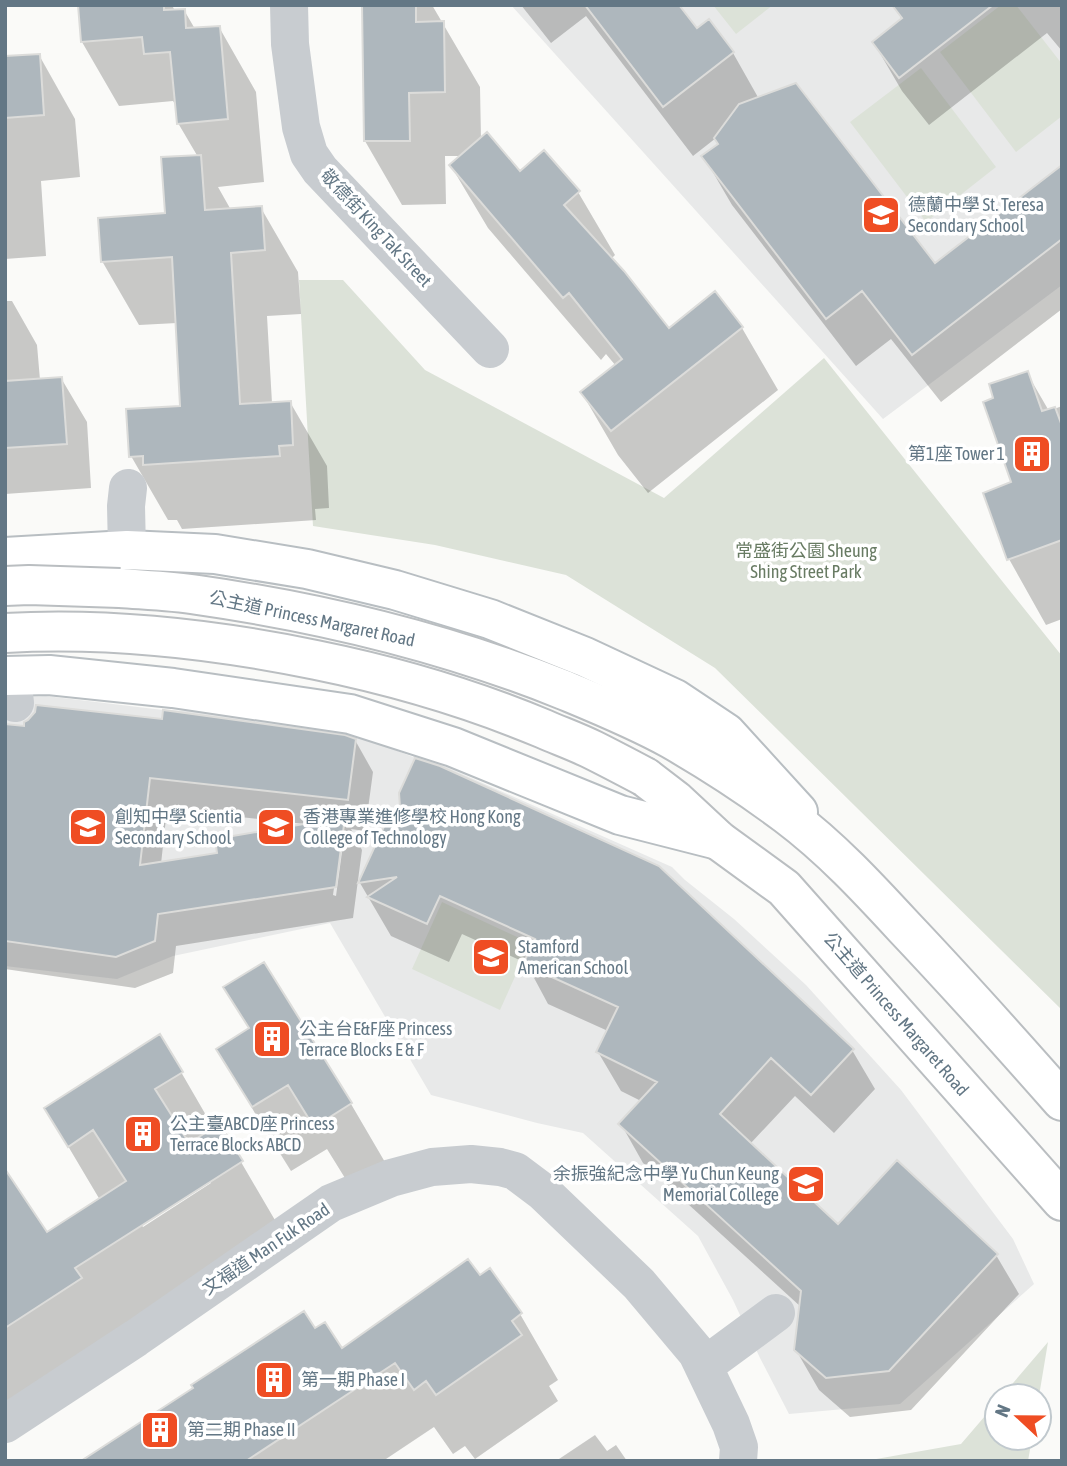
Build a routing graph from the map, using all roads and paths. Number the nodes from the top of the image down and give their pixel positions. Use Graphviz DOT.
graph roads {
  1 [pos="289,5"];
  2 [pos="490,349"];
  3 [pos="128,488"];
  4 [pos="127,550"];
  5 [pos="43,554"];
  6 [pos="5,557"];
  7 [pos="5,586"];
  8 [pos="5,633"];
  9 [pos="20,682"];
  10 [pos="718,840"];
  11 [pos="851,870"];
  12 [pos="1062,1101"];
  13 [pos="1062,1201"];
  14 [pos="776,1313"];
  15 [pos="704,1367"];
  16 [pos="5,1424"];
  17 [pos="738,1461"];
  1 -- 2 [label="street, 敬德街 King Tak Street"];
  3 -- 4 [label="street"];
  4 -- 5 [label="main road, 公主道 Princess Margaret Road"];
  4 -- 11 [label="main road, 公主道 Princess Margaret Road"];
  5 -- 6 [label="main road, 公主道 Princess Margaret Road"];
  5 -- 9 [label="main road"];
  7 -- 11 [label="main road, 公主道 Princess Margaret Road, bridge"];
  8 -- 10 [label="main road, 公主道 Princess Margaret Road, bridge"];
  9 -- 10 [label="main road, 公主道 Princess Margaret Road"];
  10 -- 13 [label="main road, 公主道 Princess Margaret Road"];
  11 -- 12 [label="main road, 公主道 Princess Margaret Road"];
  14 -- 15 [label="street"];
  15 -- 16 [label="street, 文福道 Man Fuk Road"];
  15 -- 17 [label="street, 文福道 Man Fuk Road"];
}
